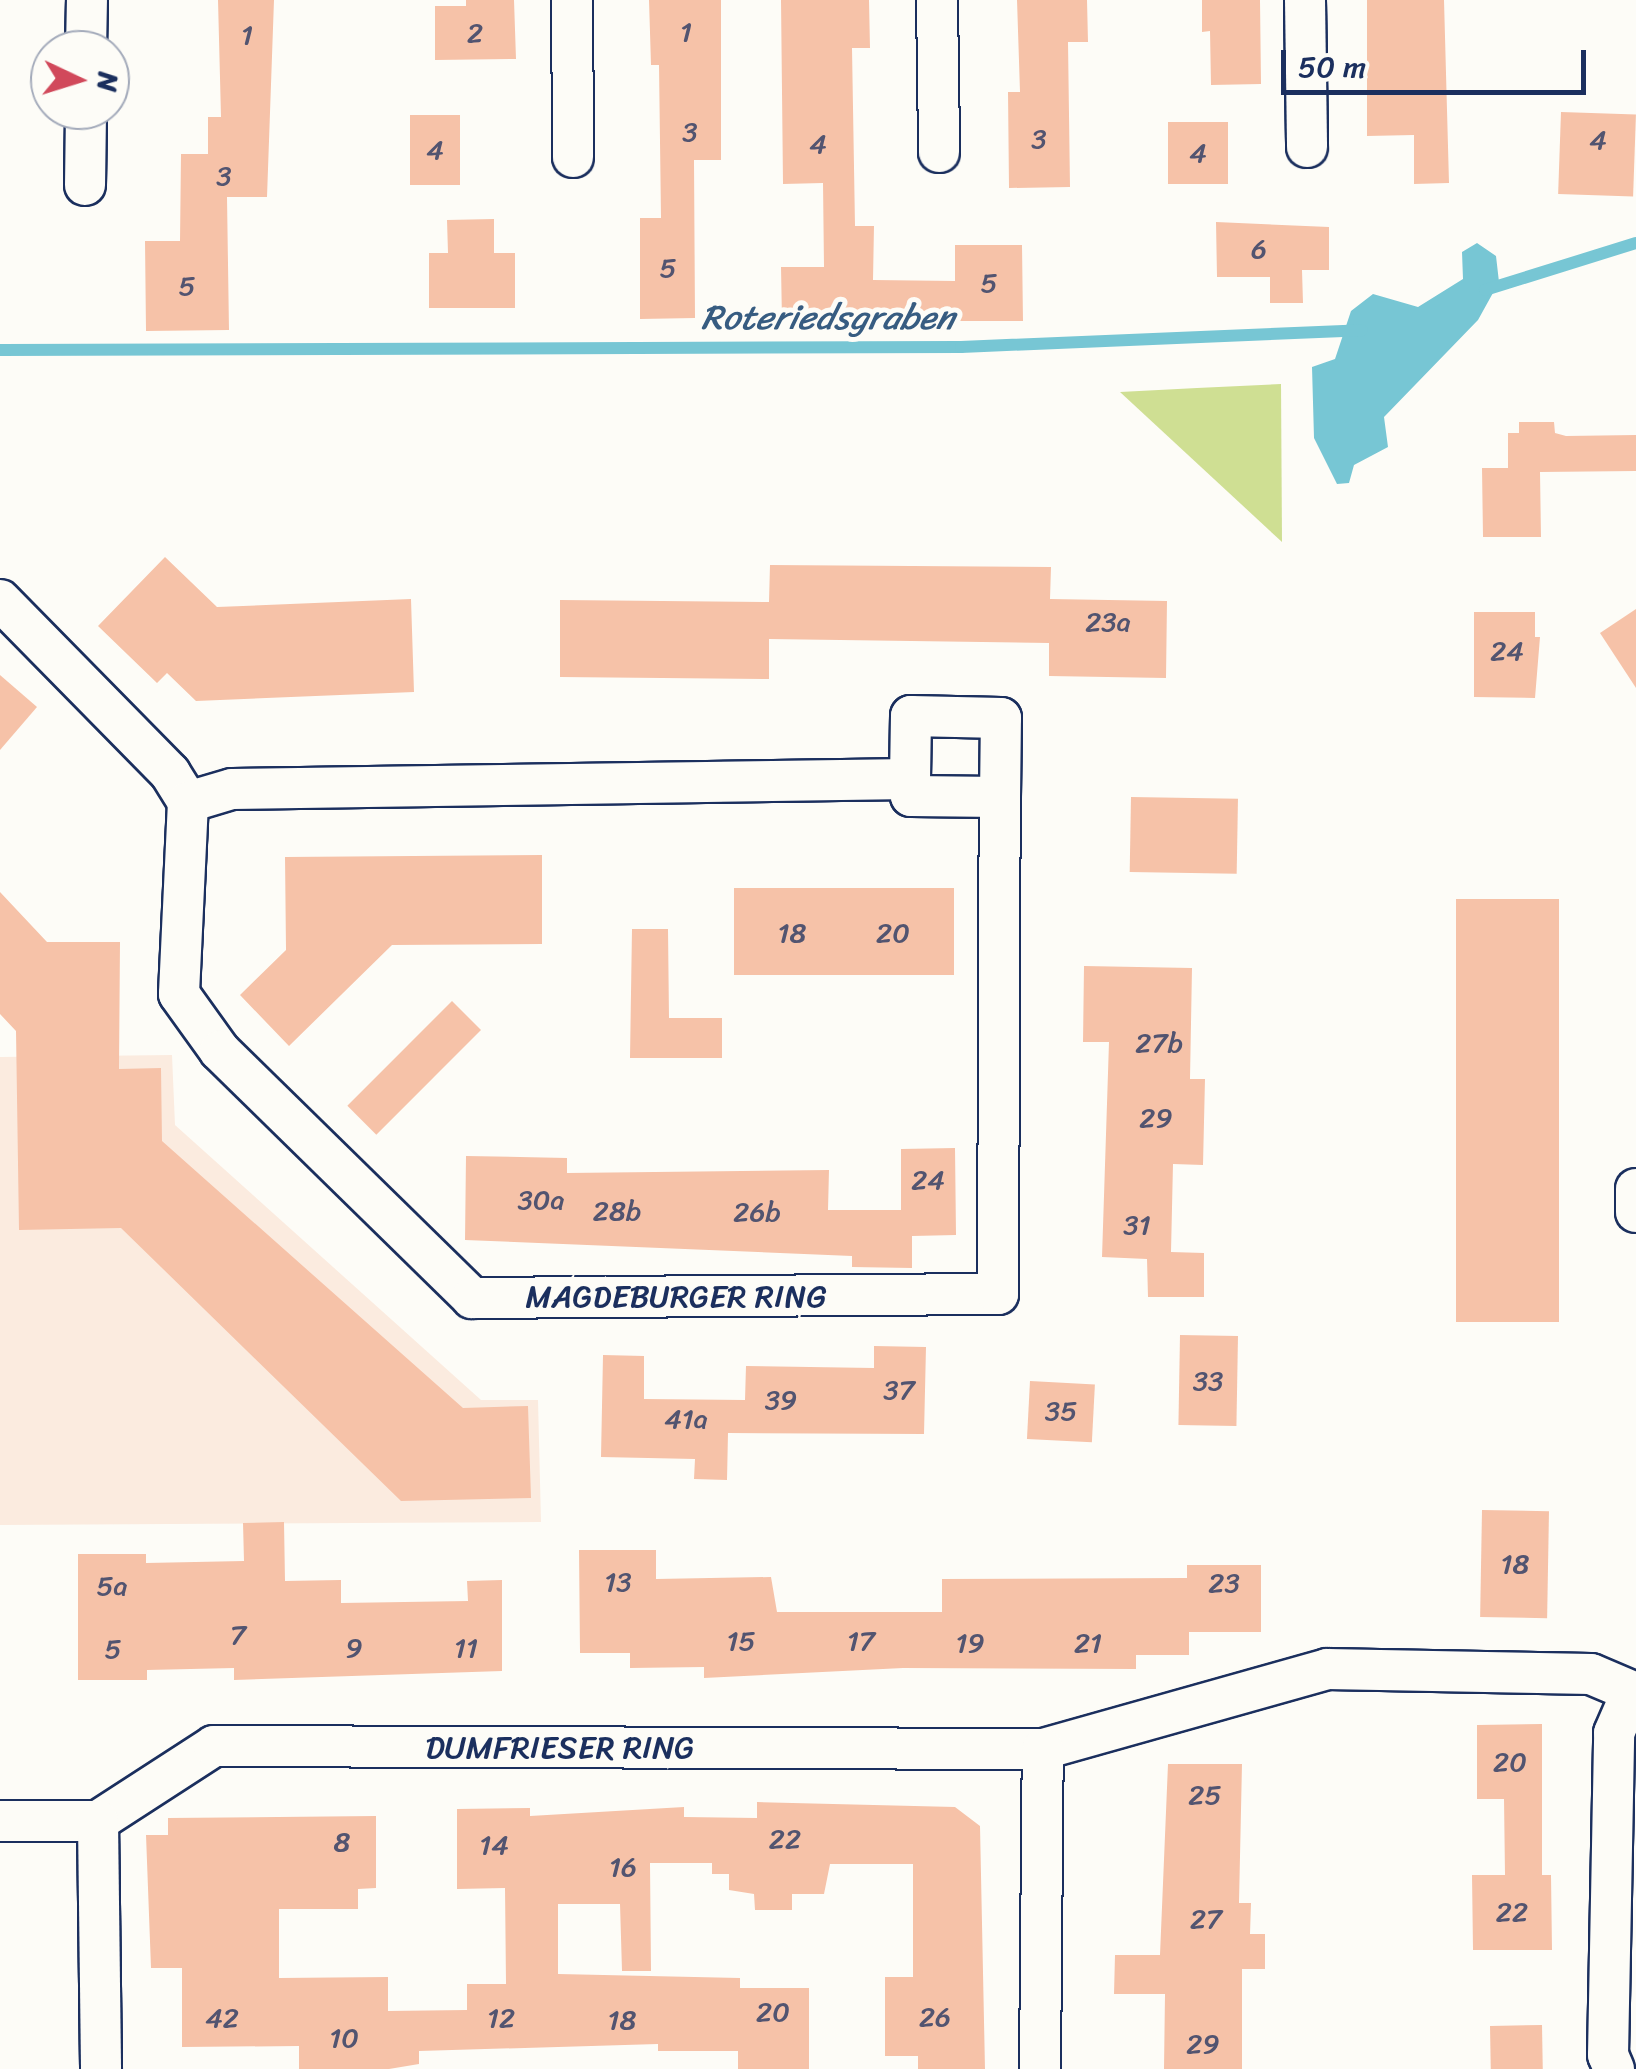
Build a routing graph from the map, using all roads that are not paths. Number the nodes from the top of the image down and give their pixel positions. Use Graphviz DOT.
graph roads {
  1 [pos="87,0"];
  2 [pos="572,0"];
  3 [pos="937,0"];
  4 [pos="1305,0"];
  5 [pos="86,30"];
  6 [pos="86,130"];
  7 [pos="1307,147"];
  8 [pos="938,152"];
  9 [pos="573,157"];
  10 [pos="85,185"];
  11 [pos="0,600"];
  12 [pos="910,779"];
  13 [pos="1000,797"];
  14 [pos="188,802"];
  15 [pos="1636,1189"];
  16 [pos="1636,1212"];
  17 [pos="1633,1694"];
  18 [pos="1043,1748"];
  19 [pos="0,1821"];
  20 [pos="98,1821"];
  21 [pos="101,2069"];
  22 [pos="1040,2069"];
  23 [pos="1614,2069"];
  1 -- 5 [label="street"];
  2 -- 9 [label="street"];
  3 -- 8 [label="street"];
  4 -- 7 [label="street"];
  6 -- 10 [label="street"];
  11 -- 14 [label="street"];
  12 -- 13 [label="street"];
  12 -- 13 [label="street, MAGDEBURGER RING"];
  12 -- 14 [label="street"];
  13 -- 14 [label="street, MAGDEBURGER RING"];
  15 -- 16 [label="street"];
  17 -- 18 [label="street, DUMFRIESER RING"];
  17 -- 23 [label="street"];
  18 -- 20 [label="street, DUMFRIESER RING"];
  18 -- 22 [label="street"];
  19 -- 20 [label="street"];
  20 -- 21 [label="street"];
}
